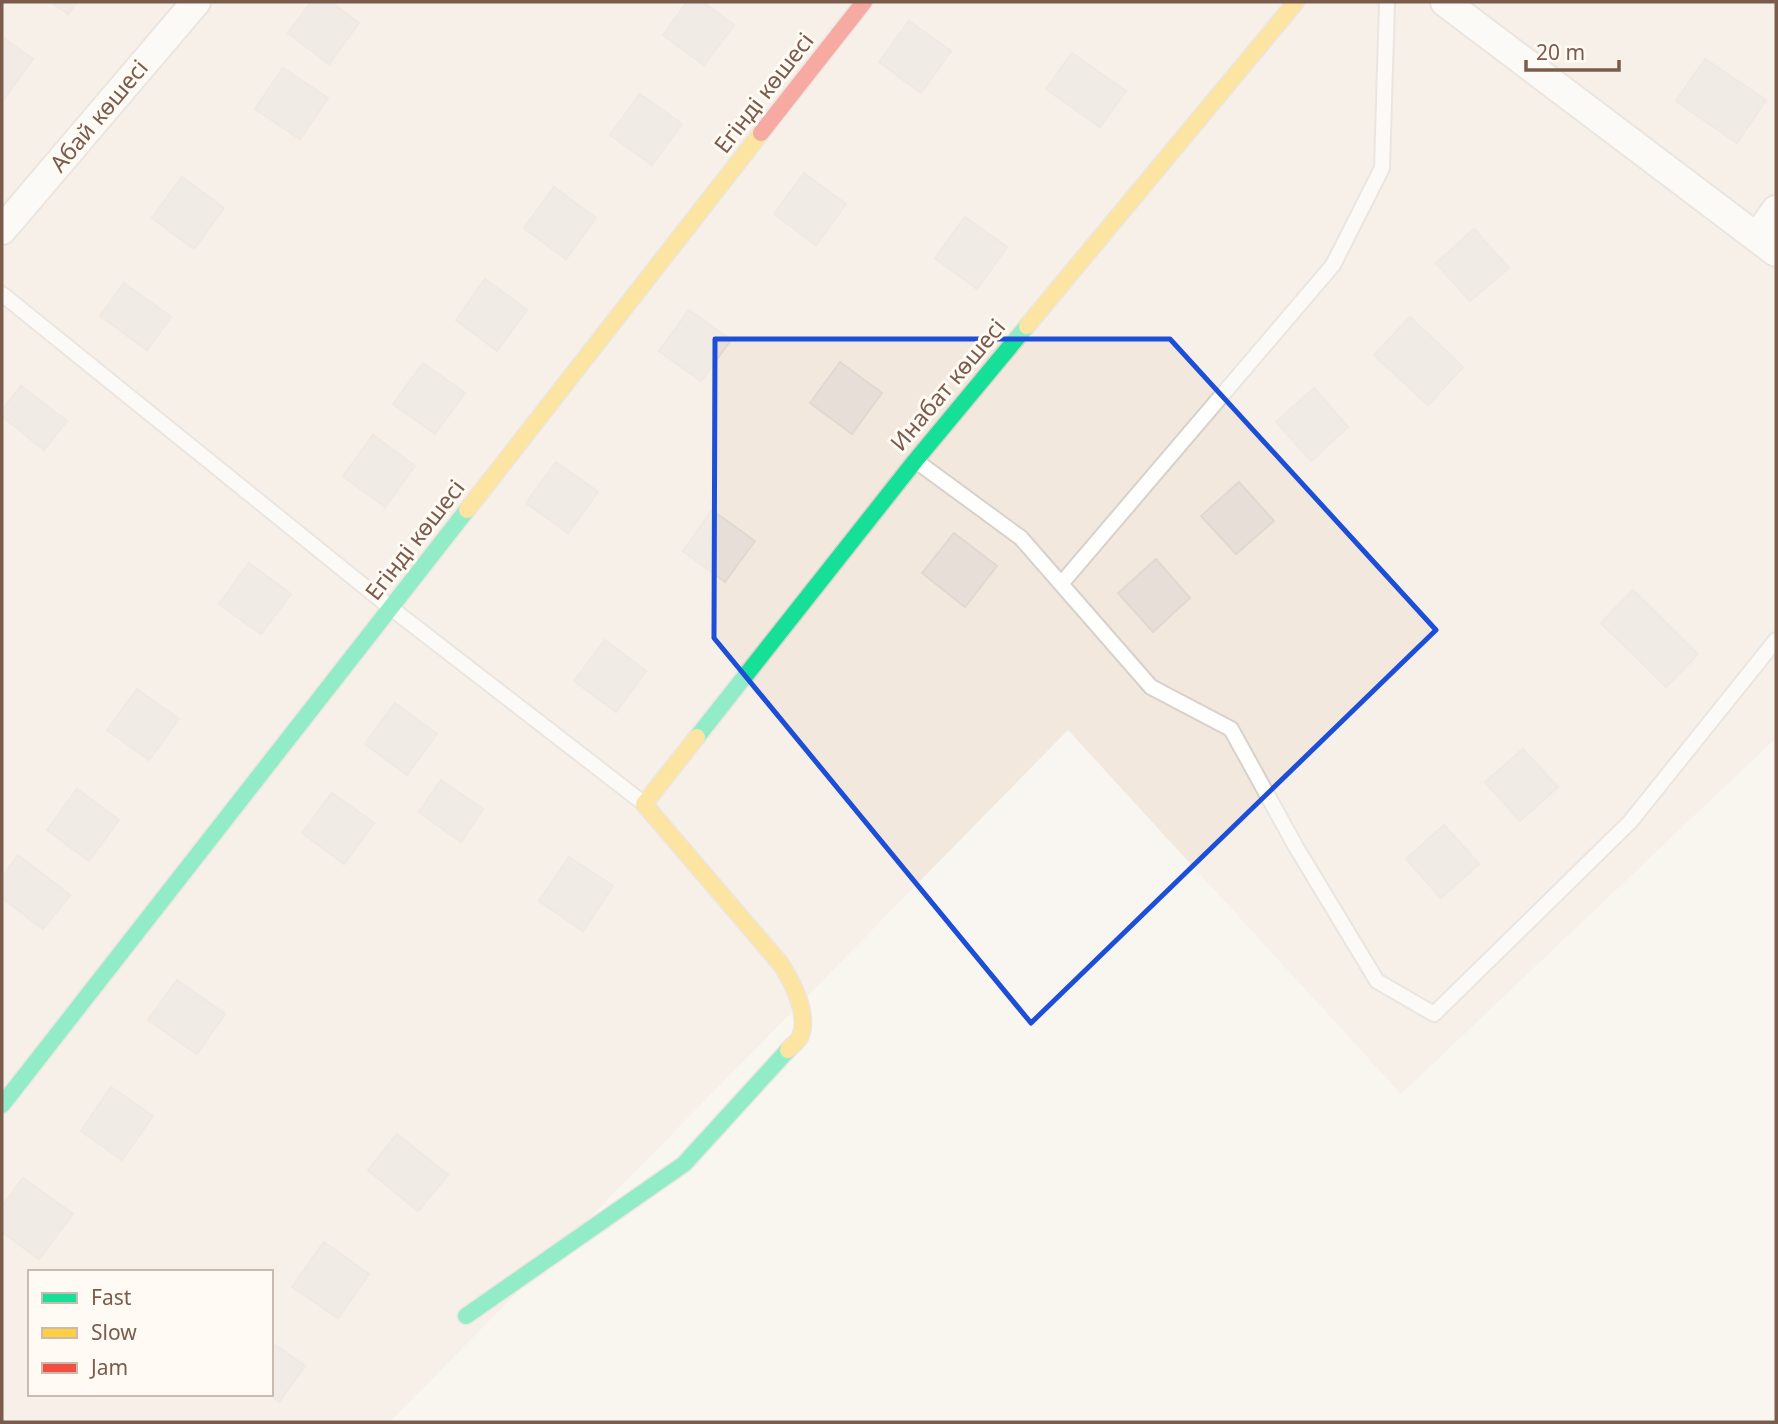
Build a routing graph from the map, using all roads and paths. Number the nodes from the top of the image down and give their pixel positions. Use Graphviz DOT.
graph roads {
  1 [pos="196,2"];
  2 [pos="864,2"];
  3 [pos="1296,2"];
  4 [pos="1387,2"];
  5 [pos="1445,2"];
  6 [pos="1776,210"];
  7 [pos="2,230"];
  8 [pos="1766,244"];
  9 [pos="2,294"];
  10 [pos="915,461"];
  11 [pos="1061,584"];
  12 [pos="391,608"];
  13 [pos="1776,640"];
  14 [pos="644,804"];
  15 [pos="2,1105"];
  16 [pos="466,1316"];
  1 -- 7 [label="street, Абай көшесі"];
  2 -- 12 [label="street, Егінді көшесі"];
  3 -- 10 [label="street, Инабат көшесі"];
  4 -- 11 [label="lane"];
  5 -- 8 [label="street"];
  6 -- 8 [label="street"];
  9 -- 12 [label="lane"];
  10 -- 11 [label="lane"];
  10 -- 14 [label="street, Инабат көшесі"];
  11 -- 13 [label="lane"];
  12 -- 14 [label="lane"];
  12 -- 15 [label="street, Егінді көшесі"];
  14 -- 16 [label="street"];
}
